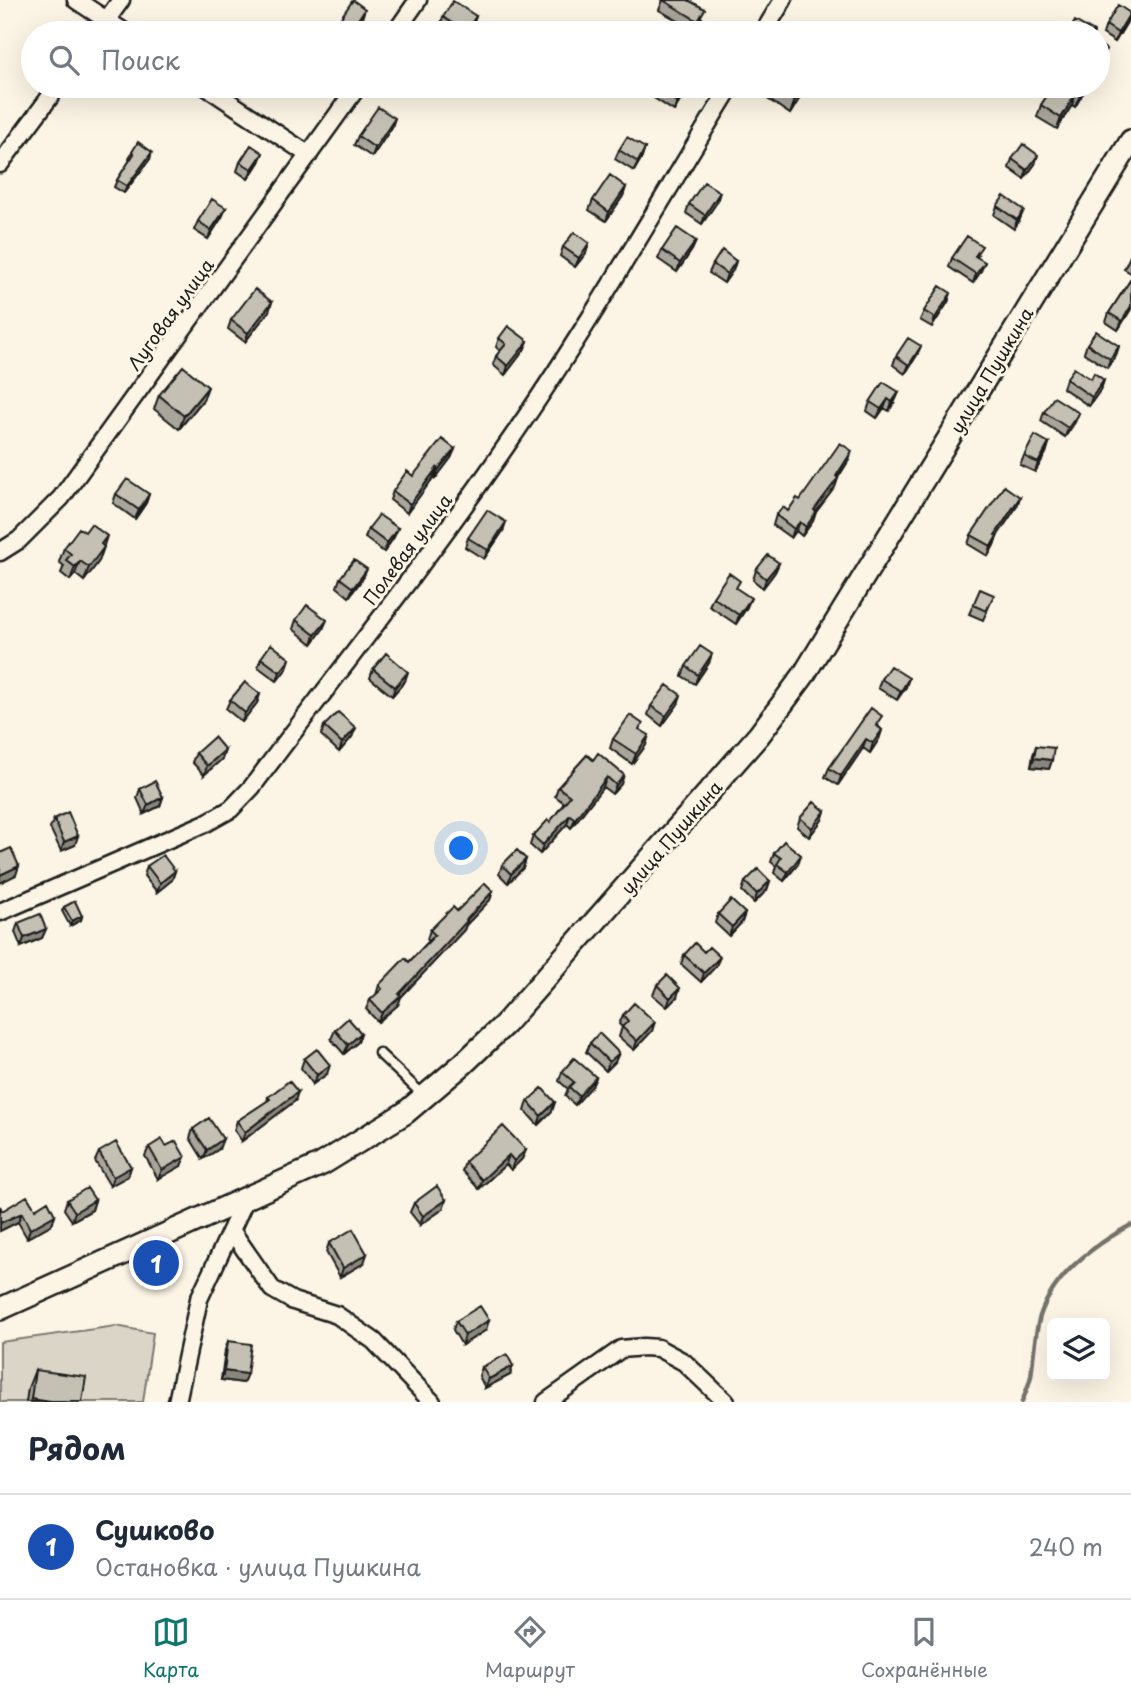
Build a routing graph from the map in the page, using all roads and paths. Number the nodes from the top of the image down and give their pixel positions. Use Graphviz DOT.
graph roads {
  1 [pos="76,0"];
  2 [pos="121,0"];
  3 [pos="418,0"];
  4 [pos="783,0"];
  5 [pos="96,21"];
  6 [pos="106,21"];
  7 [pos="403,21"];
  8 [pos="770,21"];
  9 [pos="49,98"];
  10 [pos="223,98"];
  11 [pos="349,98"];
  12 [pos="724,98"];
  13 [pos="1131,141"];
  14 [pos="309,155"];
  15 [pos="0,164"];
  16 [pos="0,552"];
  17 [pos="0,912"];
  18 [pos="379,1054"];
  19 [pos="425,1096"];
  20 [pos="246,1198"];
  21 [pos="231,1230"];
  22 [pos="0,1309"];
  23 [pos="177,1402"];
  24 [pos="432,1402"];
  25 [pos="546,1402"];
  26 [pos="726,1402"];
  1 -- 5 [label="street"];
  2 -- 6 [label="street"];
  3 -- 7 [label="street"];
  4 -- 8 [label="street"];
  9 -- 15 [label="street"];
  10 -- 14 [label="street"];
  11 -- 14 [label="street, Луговая улица"];
  12 -- 17 [label="street, Полевая улица"];
  13 -- 19 [label="main road, улица Пушкина"];
  14 -- 16 [label="street, Луговая улица"];
  18 -- 19 [label="lane"];
  19 -- 20 [label="main road, улица Пушкина"];
  20 -- 21 [label="street"];
  20 -- 22 [label="main road, улица Пушкина"];
  21 -- 23 [label="street"];
  21 -- 24 [label="street"];
  25 -- 26 [label="street"];
}
